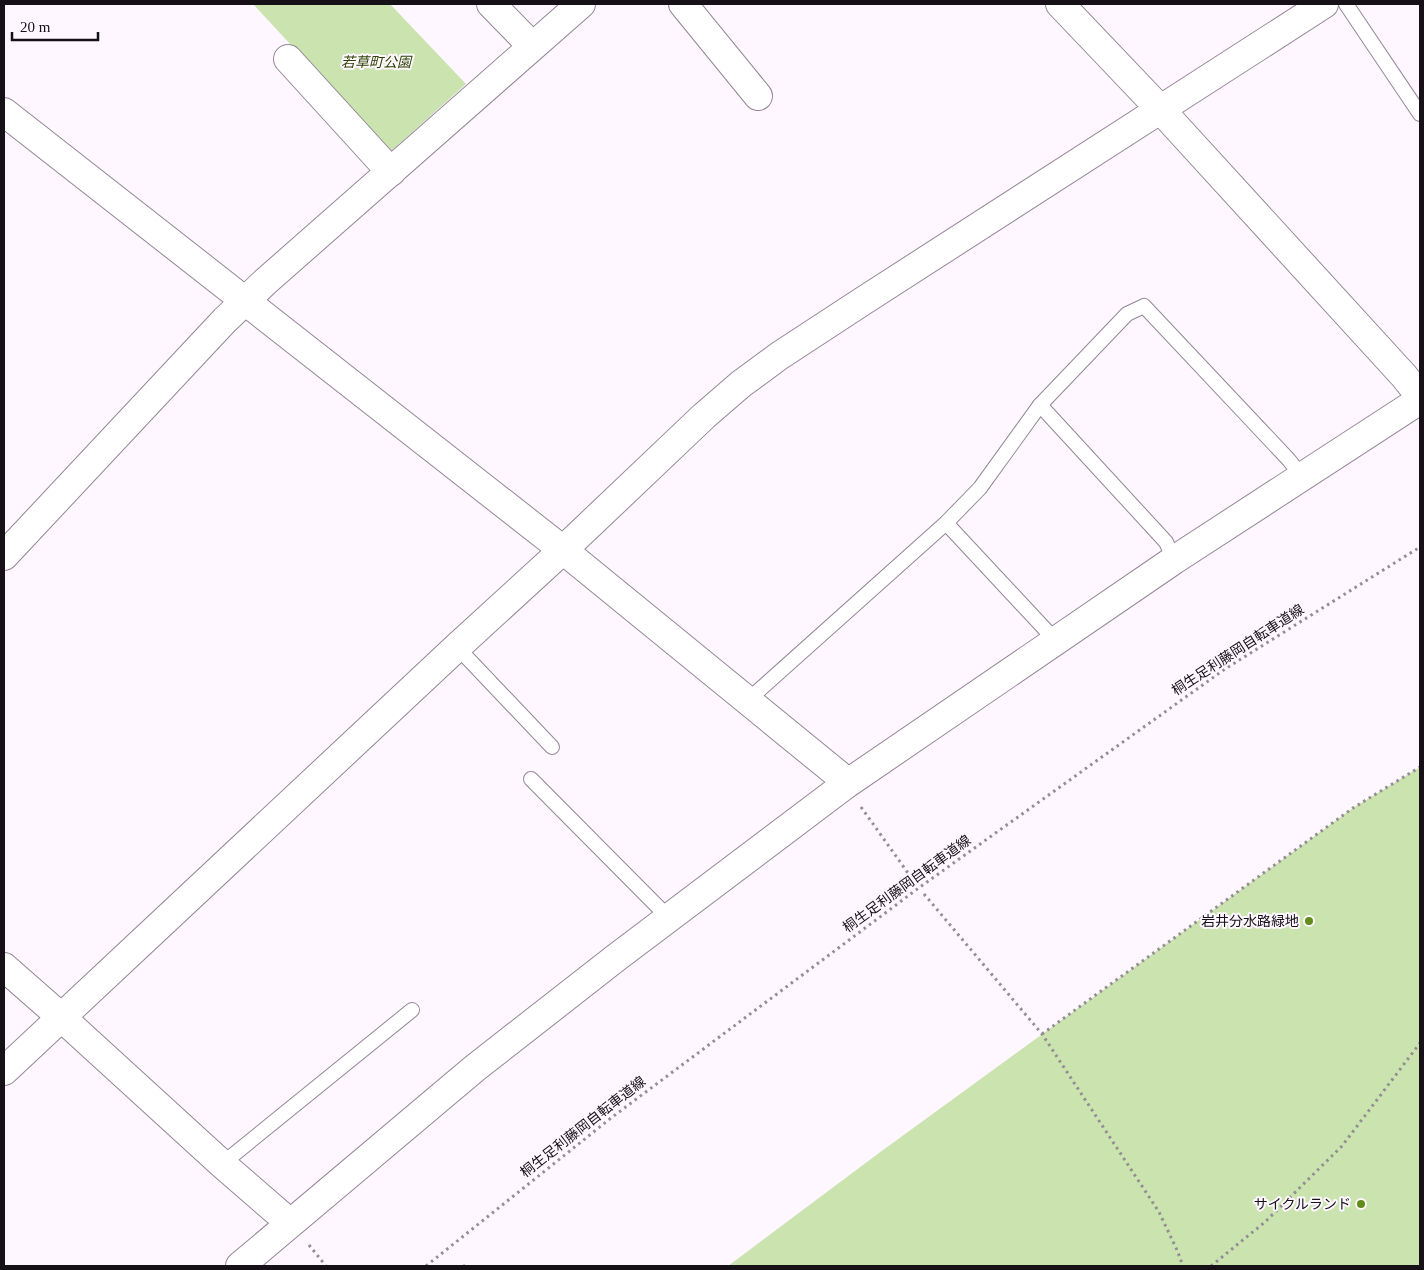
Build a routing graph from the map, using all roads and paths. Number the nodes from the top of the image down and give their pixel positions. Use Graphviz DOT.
graph roads {
  1 [pos="491,4"];
  2 [pos="581,4"];
  3 [pos="683,4"];
  4 [pos="1060,4"];
  5 [pos="1324,4"];
  6 [pos="1346,4"];
  7 [pos="532,46"];
  8 [pos="288,59"];
  9 [pos="758,96"];
  10 [pos="1160,109"];
  11 [pos="4,112"];
  12 [pos="1420,114"];
  13 [pos="391,172"];
  14 [pos="245,301"];
  15 [pos="1420,396"];
  16 [pos="1420,400"];
  17 [pos="1040,405"];
  18 [pos="1302,477"];
  19 [pos="946,523"];
  20 [pos="1420,547"];
  21 [pos="563,550"];
  22 [pos="4,556"];
  23 [pos="1174,560"];
  24 [pos="1056,641"];
  25 [pos="457,646"];
  26 [pos="747,701"];
  27 [pos="552,747"];
  28 [pos="1420,767"];
  29 [pos="531,779"];
  30 [pos="846,785"];
  31 [pos="862,808"];
  32 [pos="913,880"];
  33 [pos="924,894"];
  34 [pos="669,918"];
  35 [pos="4,966"];
  36 [pos="412,1010"];
  37 [pos="61,1017"];
  38 [pos="1042,1034"];
  39 [pos="1420,1044"];
  40 [pos="4,1071"];
  41 [pos="222,1164"];
  42 [pos="298,1232"];
  43 [pos="240,1266"];
  44 [pos="326,1266"];
  45 [pos="426,1266"];
  46 [pos="1182,1266"];
  47 [pos="1211,1266"];
  1 -- 7 [label="street"];
  2 -- 7 [label="street"];
  3 -- 9 [label="street"];
  4 -- 10 [label="street"];
  5 -- 10 [label="street"];
  6 -- 12 [label="lane"];
  7 -- 13 [label="street"];
  8 -- 13 [label="street"];
  10 -- 15 [label="street"];
  10 -- 21 [label="street"];
  11 -- 14 [label="street"];
  13 -- 14 [label="street"];
  14 -- 21 [label="street"];
  14 -- 22 [label="street"];
  16 -- 18 [label="street"];
  17 -- 18 [label="lane"];
  17 -- 19 [label="lane"];
  17 -- 23 [label="lane"];
  18 -- 23 [label="street"];
  19 -- 24 [label="lane"];
  19 -- 26 [label="lane"];
  20 -- 45 [label="path, 桐生足利藤岡自転車道線"];
  21 -- 25 [label="street"];
  21 -- 26 [label="street"];
  23 -- 24 [label="street"];
  24 -- 30 [label="street"];
  25 -- 27 [label="lane"];
  25 -- 37 [label="street"];
  26 -- 30 [label="street"];
  28 -- 38 [label="path"];
  29 -- 34 [label="lane"];
  30 -- 34 [label="street"];
  31 -- 32 [label="path"];
  33 -- 38 [label="path"];
  34 -- 42 [label="street"];
  35 -- 37 [label="street"];
  36 -- 41 [label="lane"];
  37 -- 40 [label="street"];
  37 -- 41 [label="street"];
  38 -- 46 [label="path"];
  39 -- 47 [label="path"];
  41 -- 42 [label="street"];
  42 -- 43 [label="street"];
  42 -- 44 [label="path"];
}
